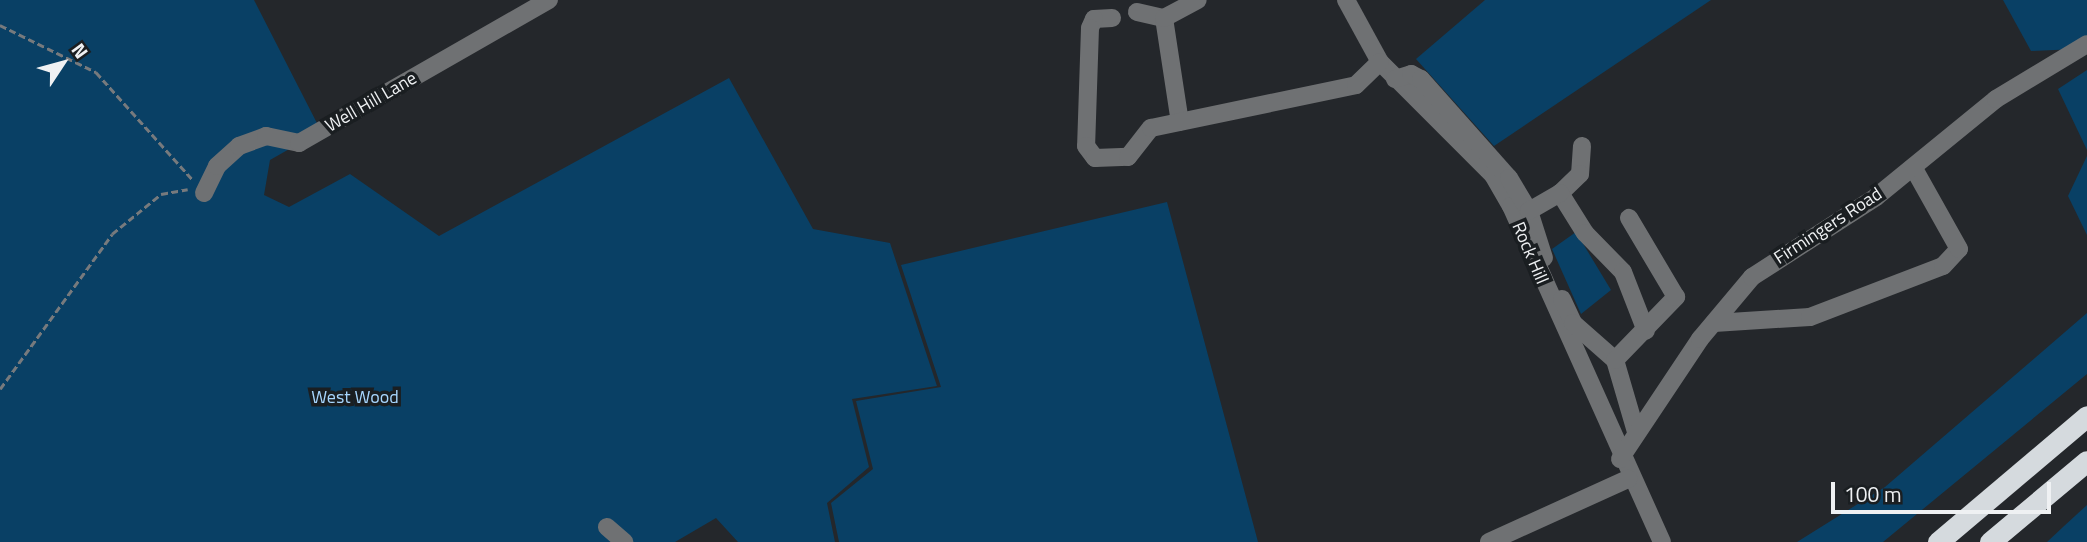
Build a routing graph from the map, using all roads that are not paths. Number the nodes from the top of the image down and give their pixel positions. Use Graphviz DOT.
graph roads {
  1 [pos="549,0"];
  2 [pos="1198,0"];
  3 [pos="1346,0"];
  4 [pos="1137,12"];
  5 [pos="1112,18"];
  6 [pos="1164,18"];
  7 [pos="2087,44"];
  8 [pos="1380,62"];
  9 [pos="1395,79"];
  10 [pos="1180,122"];
  11 [pos="1582,146"];
  12 [pos="1913,167"];
  13 [pos="204,193"];
  14 [pos="1560,193"];
  15 [pos="1530,211"];
  16 [pos="1629,218"];
  17 [pos="1714,323"];
  18 [pos="1646,331"];
  19 [pos="1615,360"];
  20 [pos="2087,416"];
  21 [pos="1636,432"];
  22 [pos="1620,459"];
  23 [pos="2087,461"];
  24 [pos="1628,478"];
  25 [pos="607,527"];
  26 [pos="624,542"];
  27 [pos="1489,542"];
  28 [pos="1661,542"];
  29 [pos="1938,542"];
  30 [pos="1990,542"];
  1 -- 13 [label="street, Well Hill Lane"];
  2 -- 6 [label="street"];
  3 -- 8 [label="street, Rock Hill"];
  4 -- 6 [label="street"];
  5 -- 10 [label="street"];
  6 -- 10 [label="street"];
  7 -- 12 [label="street, Firmingers Road"];
  8 -- 9 [label="street, Rock Hill"];
  8 -- 10 [label="street"];
  9 -- 15 [label="street"];
  9 -- 22 [label="street, Rock Hill"];
  11 -- 14 [label="street"];
  12 -- 17 [label="street, Firmingers Road"];
  12 -- 17 [label="street"];
  14 -- 15 [label="street"];
  14 -- 18 [label="street"];
  15 -- 19 [label="street"];
  16 -- 18 [label="street"];
  17 -- 21 [label="street, Firmingers Road"];
  18 -- 19 [label="street"];
  19 -- 21 [label="street"];
  20 -- 29 [label="highway"];
  21 -- 22 [label="street, Firmingers Road"];
  22 -- 24 [label="street, Rock Hill"];
  23 -- 30 [label="highway"];
  24 -- 27 [label="street"];
  24 -- 28 [label="street, Rock Hill"];
  25 -- 26 [label="street"];
}
